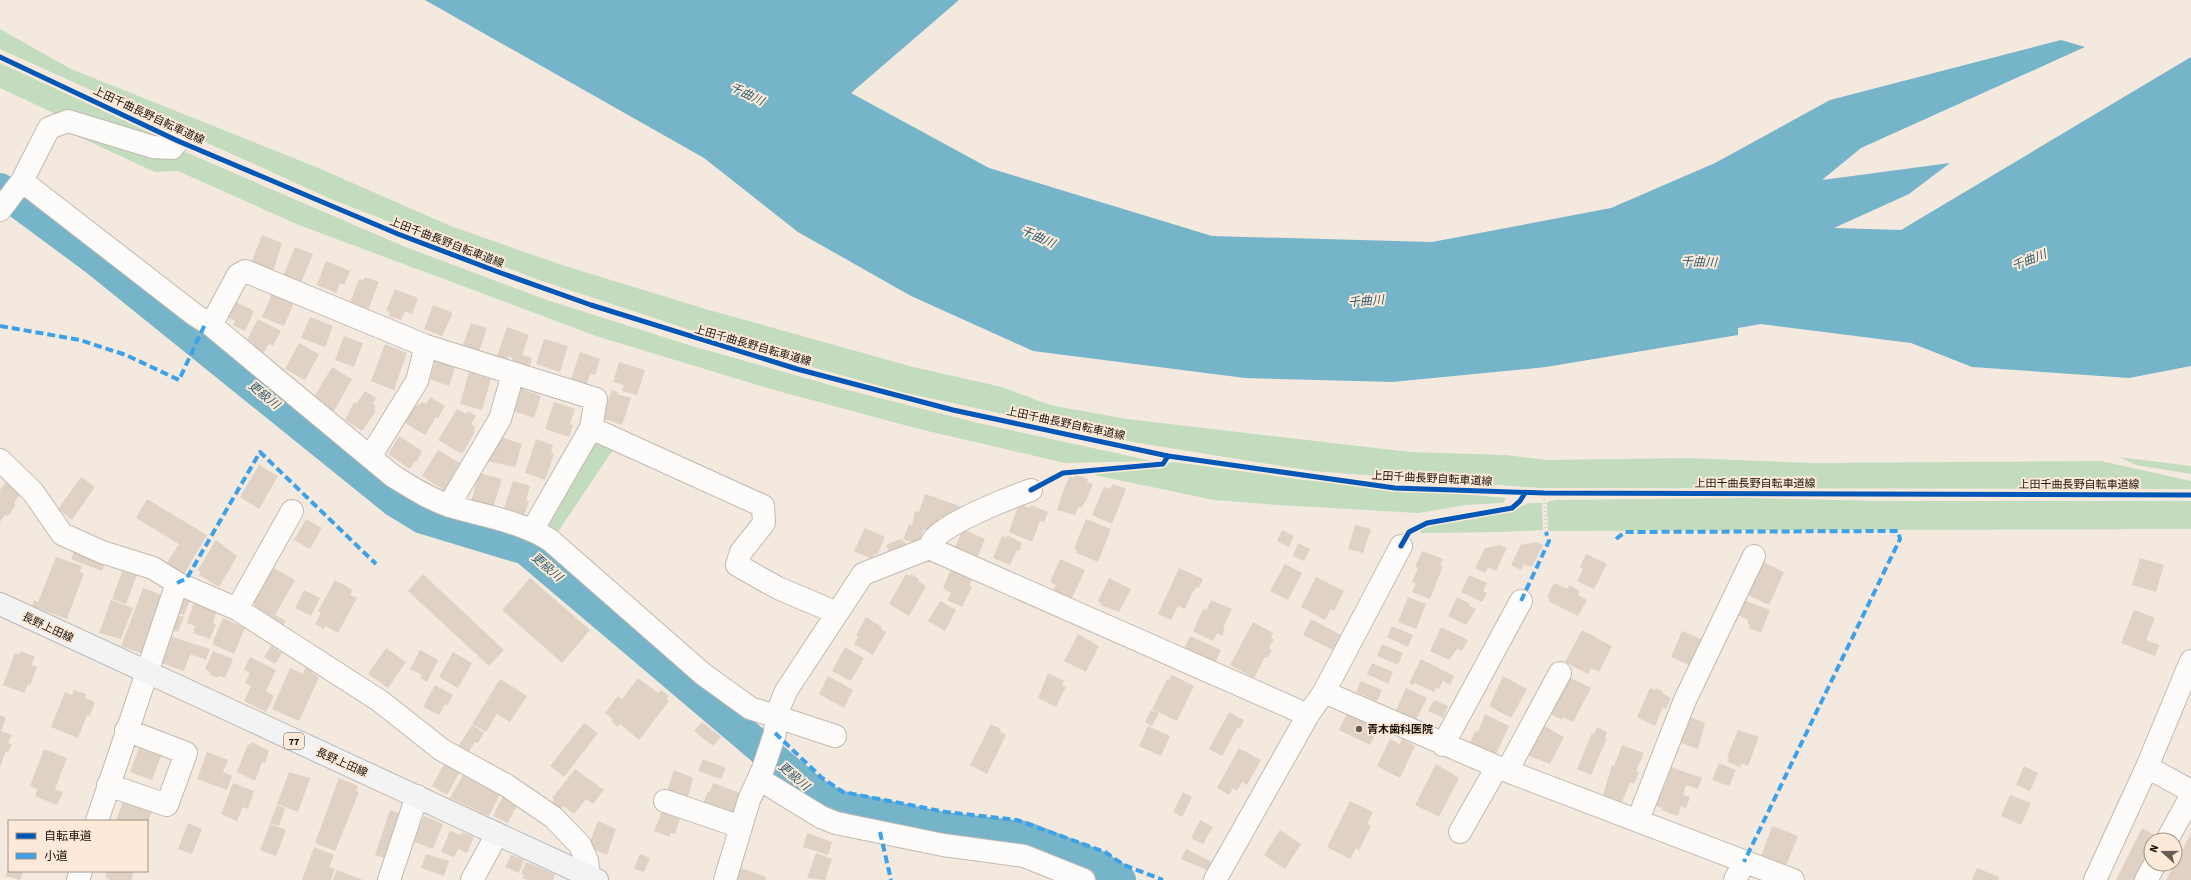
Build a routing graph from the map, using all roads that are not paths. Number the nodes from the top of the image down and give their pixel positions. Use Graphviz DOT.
graph roads {
  1 [pos="178,141"];
  2 [pos="21,183"];
  3 [pos="0,210"];
  4 [pos="211,325"];
  5 [pos="426,346"];
  6 [pos="513,374"];
  7 [pos="591,428"];
  8 [pos="370,457"];
  9 [pos="0,460"];
  10 [pos="1031,490"];
  11 [pos="449,505"];
  12 [pos="292,511"];
  13 [pos="533,529"];
  14 [pos="1401,546"];
  15 [pos="929,548"];
  16 [pos="1754,556"];
  17 [pos="177,583"];
  18 [pos="1521,601"];
  19 [pos="0,604"];
  20 [pos="237,609"];
  21 [pos="837,613"];
  22 [pos="2191,661"];
  23 [pos="146,673"];
  24 [pos="1560,673"];
  25 [pos="1324,692"];
  26 [pos="1308,715"];
  27 [pos="775,725"];
  28 [pos="126,730"];
  29 [pos="835,736"];
  30 [pos="1443,744"];
  31 [pos="2147,767"];
  32 [pos="1502,769"];
  33 [pos="761,774"];
  34 [pos="108,785"];
  35 [pos="2191,791"];
  36 [pos="417,796"];
  37 [pos="2191,796"];
  38 [pos="665,801"];
  39 [pos="97,820"];
  40 [pos="1638,820"];
  41 [pos="740,827"];
  42 [pos="1460,832"];
  43 [pos="2171,832"];
  44 [pos="497,834"];
  45 [pos="1740,871"];
  46 [pos="593,878"];
  47 [pos="389,880"];
  48 [pos="472,880"];
  49 [pos="725,880"];
  50 [pos="1084,880"];
  51 [pos="1215,880"];
  52 [pos="1793,880"];
  53 [pos="2095,880"];
  1 -- 2 [label="street"];
  2 -- 3 [label="street"];
  2 -- 4 [label="street"];
  4 -- 5 [label="street"];
  4 -- 8 [label="street"];
  5 -- 6 [label="street"];
  5 -- 8 [label="street"];
  6 -- 7 [label="street"];
  6 -- 11 [label="street"];
  7 -- 13 [label="street"];
  7 -- 21 [label="street"];
  8 -- 11 [label="street"];
  9 -- 17 [label="street"];
  10 -- 15 [label="street"];
  11 -- 13 [label="street"];
  12 -- 20 [label="street"];
  13 -- 27 [label="street"];
  14 -- 25 [label="street"];
  15 -- 21 [label="street"];
  15 -- 26 [label="street"];
  16 -- 40 [label="street"];
  17 -- 20 [label="street"];
  17 -- 23 [label="street"];
  18 -- 30 [label="street"];
  19 -- 23 [label="main road, 長野上田線 / 77"];
  20 -- 46 [label="street"];
  21 -- 27 [label="street"];
  22 -- 31 [label="street"];
  23 -- 28 [label="street"];
  23 -- 36 [label="main road, 長野上田線 / 77"];
  24 -- 32 [label="street"];
  25 -- 26 [label="street"];
  25 -- 30 [label="street"];
  26 -- 51 [label="street"];
  27 -- 29 [label="street"];
  27 -- 33 [label="street"];
  28 -- 34 [label="street"];
  28 -- 34 [label="street"];
  30 -- 32 [label="street"];
  31 -- 35 [label="street"];
  31 -- 53 [label="street"];
  32 -- 40 [label="street"];
  32 -- 42 [label="street"];
  33 -- 41 [label="street"];
  33 -- 50 [label="street"];
  34 -- 39 [label="street"];
  36 -- 44 [label="main road, 長野上田線 / 77"];
  36 -- 47 [label="street"];
  37 -- 43 [label="street"];
  38 -- 41 [label="street"];
  40 -- 45 [label="street"];
  41 -- 49 [label="street"];
  44 -- 46 [label="main road, 長野上田線 / 77"];
  44 -- 48 [label="street"];
  45 -- 52 [label="street"];
}
